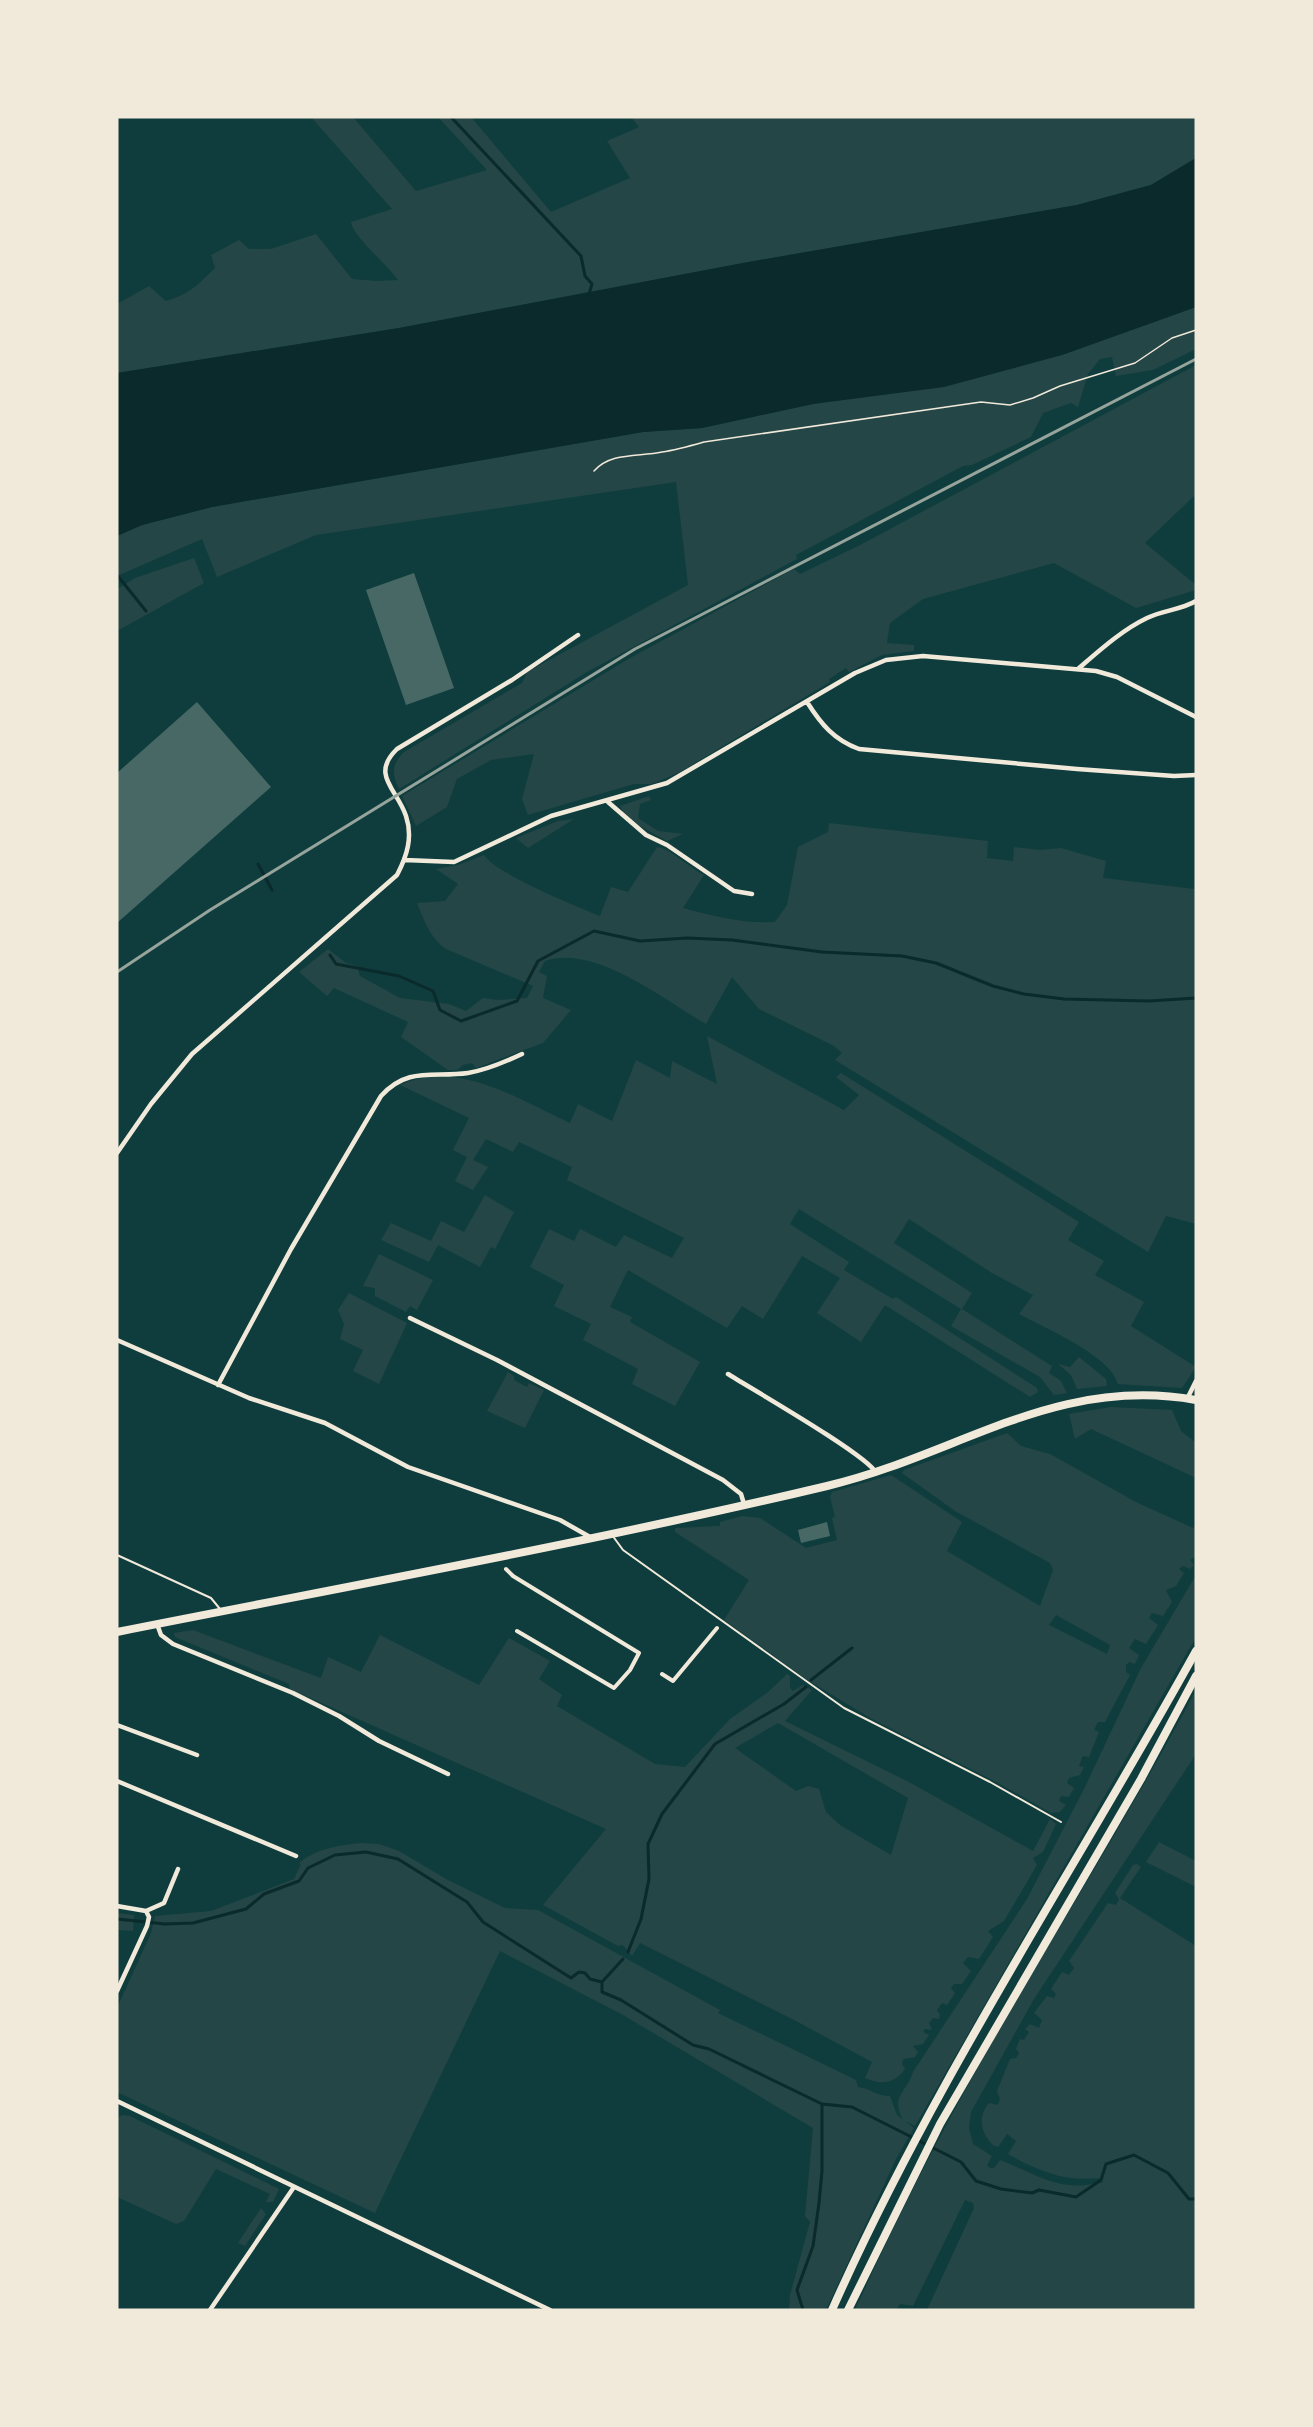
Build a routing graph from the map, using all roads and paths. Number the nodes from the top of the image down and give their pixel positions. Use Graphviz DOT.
graph roads {
  1 [pos="1196,330"];
  2 [pos="594,471"];
  3 [pos="1196,601"];
  4 [pos="578,635"];
  5 [pos="1079,668"];
  6 [pos="807,702"];
  7 [pos="1196,717"];
  8 [pos="1196,775"];
  9 [pos="608,802"];
  10 [pos="405,860"];
  11 [pos="752,894"];
  12 [pos="522,1054"];
  13 [pos="117,1153"];
  14 [pos="410,1318"];
  15 [pos="117,1340"];
  16 [pos="728,1374"];
  17 [pos="1196,1381"];
  18 [pos="218,1385"];
  19 [pos="1192,1400"];
  20 [pos="876,1473"];
  21 [pos="744,1504"];
  22 [pos="611,1533"];
  23 [pos="590,1537"];
  24 [pos="117,1554"];
  25 [pos="506,1569"];
  26 [pos="222,1611"];
  27 [pos="157,1624"];
  28 [pos="717,1628"];
  29 [pos="518,1631"];
  30 [pos="117,1632"];
  31 [pos="1196,1651"];
  32 [pos="662,1674"];
  33 [pos="1196,1676"];
  34 [pos="117,1725"];
  35 [pos="197,1755"];
  36 [pos="448,1773"];
  37 [pos="117,1781"];
  38 [pos="1061,1822"];
  39 [pos="296,1856"];
  40 [pos="178,1869"];
  41 [pos="117,1906"];
  42 [pos="146,1911"];
  43 [pos="117,1991"];
  44 [pos="118,2103"];
  45 [pos="294,2187"];
  46 [pos="210,2310"];
  47 [pos="550,2310"];
  48 [pos="832,2310"];
  49 [pos="848,2310"];
  1 -- 2 [label="path"];
  3 -- 5 [label="street"];
  4 -- 10 [label="street"];
  5 -- 6 [label="street"];
  5 -- 7 [label="street"];
  6 -- 8 [label="street"];
  6 -- 9 [label="street"];
  9 -- 10 [label="street"];
  9 -- 11 [label="street"];
  10 -- 13 [label="street"];
  12 -- 18 [label="street"];
  14 -- 21 [label="street"];
  15 -- 18 [label="street"];
  16 -- 20 [label="street"];
  17 -- 19 [label="street"];
  18 -- 23 [label="street"];
  19 -- 20 [label="main road"];
  20 -- 21 [label="main road"];
  21 -- 22 [label="main road"];
  22 -- 23 [label="main road"];
  22 -- 38 [label="lane"];
  23 -- 26 [label="main road"];
  24 -- 26 [label="lane"];
  25 -- 29 [label="street"];
  26 -- 27 [label="main road"];
  27 -- 30 [label="main road"];
  27 -- 36 [label="street"];
  28 -- 32 [label="street"];
  31 -- 48 [label="main road"];
  33 -- 49 [label="main road"];
  34 -- 35 [label="street"];
  37 -- 39 [label="street"];
  40 -- 42 [label="street"];
  41 -- 42 [label="street"];
  42 -- 43 [label="street"];
  44 -- 45 [label="street"];
  45 -- 46 [label="street"];
  45 -- 47 [label="street"];
}
